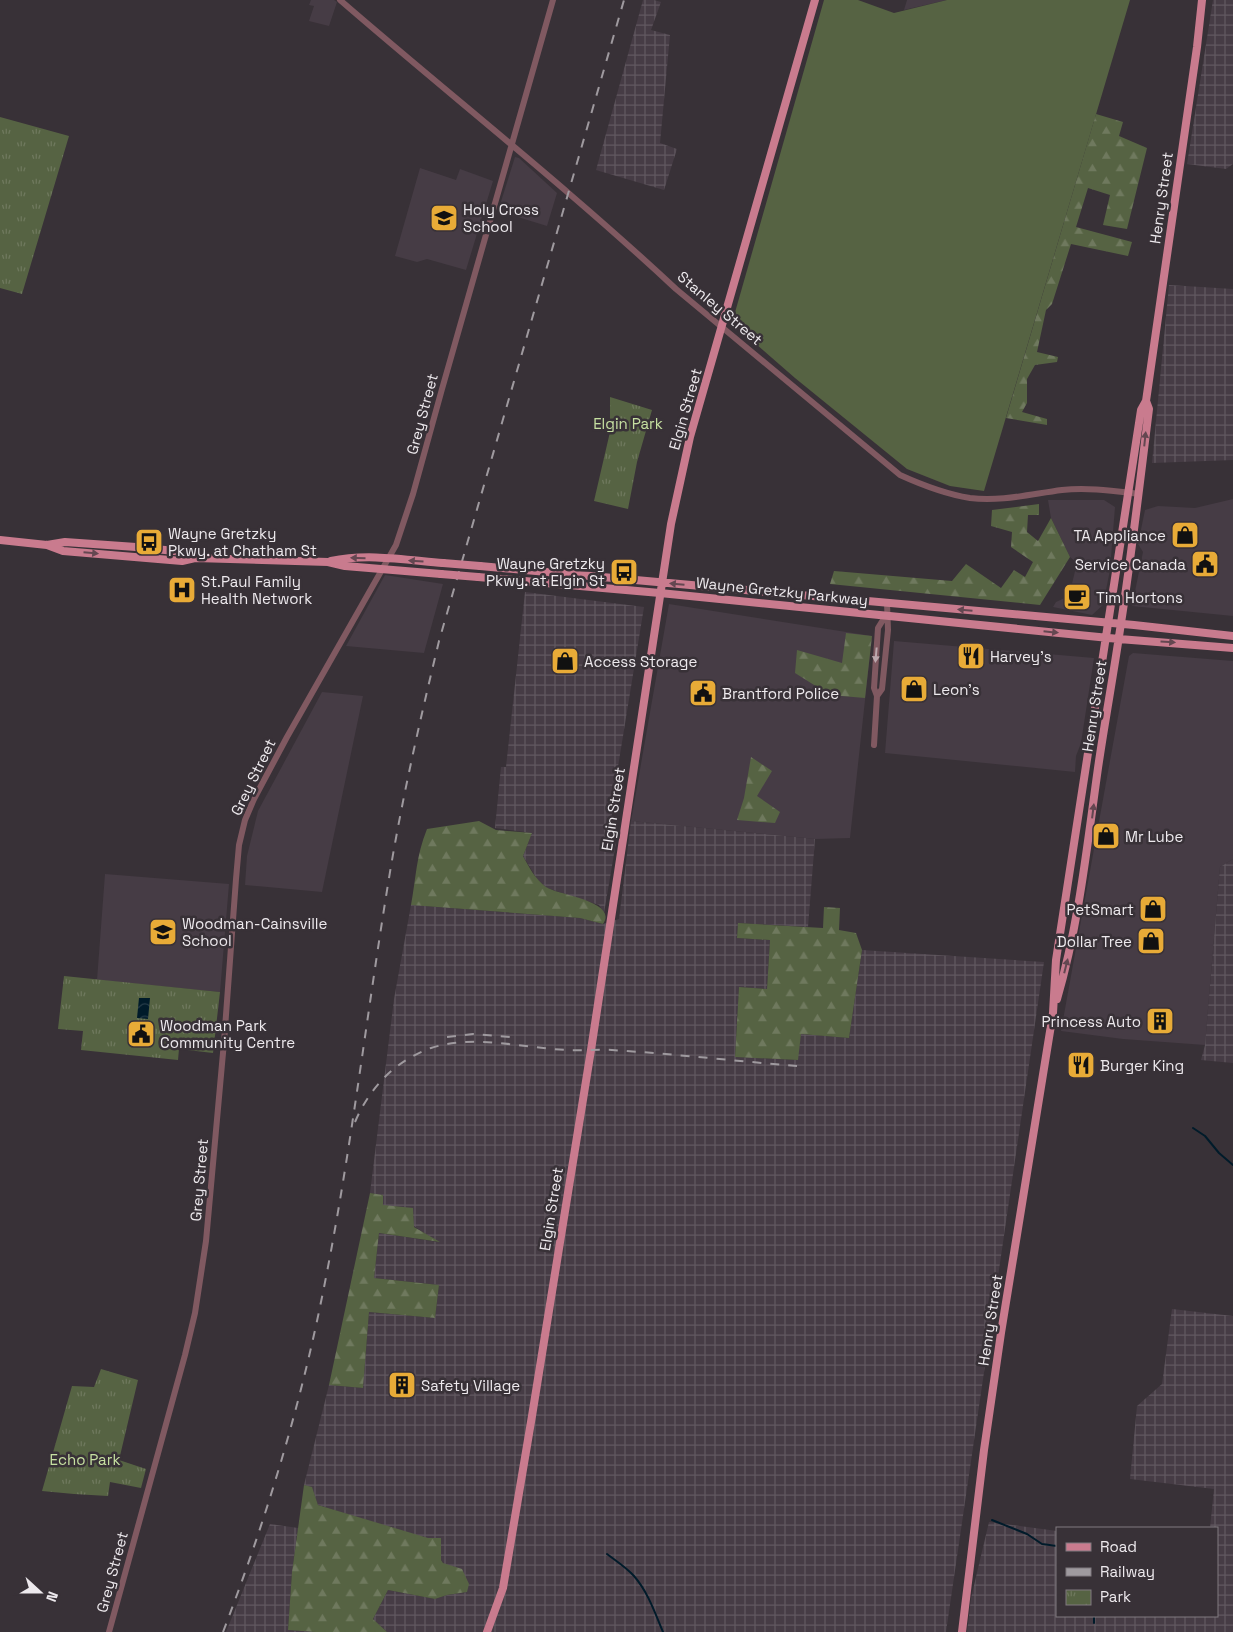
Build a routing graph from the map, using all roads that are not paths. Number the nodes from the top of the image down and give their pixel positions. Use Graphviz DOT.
graph roads {
  1 [pos="340,0"];
  2 [pos="553,0"];
  3 [pos="815,0"];
  4 [pos="1202,0"];
  5 [pos="513,145"];
  6 [pos="722,326"];
  7 [pos="1146,401"];
  8 [pos="1128,492"];
  9 [pos="1139,494"];
  10 [pos="0,540"];
  11 [pos="388,558"];
  12 [pos="328,562"];
  13 [pos="382,569"];
  14 [pos="661,583"];
  15 [pos="660,593"];
  16 [pos="887,603"];
  17 [pos="886,615"];
  18 [pos="1108,622"];
  19 [pos="1121,624"];
  20 [pos="1233,636"];
  21 [pos="1105,638"];
  22 [pos="1119,639"];
  23 [pos="1233,648"];
  24 [pos="874,745"];
  25 [pos="1053,1013"];
  26 [pos="109,1632"];
  27 [pos="487,1632"];
  28 [pos="962,1632"];
  1 -- 5 [label="street, Stanley Street"];
  2 -- 5 [label="street, Grey Street"];
  3 -- 6 [label="main road, Elgin Street"];
  4 -- 7 [label="main road, Henry Street"];
  5 -- 6 [label="street, Stanley Street"];
  5 -- 11 [label="street, Grey Street"];
  6 -- 8 [label="street, Stanley Street"];
  6 -- 14 [label="main road, Elgin Street"];
  7 -- 8 [label="main road, Henry Street"];
  9 -- 7 [label="main road, Henry Street, one-way"];
  8 -- 9 [label="street, Stanley Street"];
  8 -- 18 [label="main road, Henry Street"];
  9 -- 19 [label="main road, Henry Street"];
  10 -- 12 [label="main road, Wayne Gretzky Parkway"];
  11 -- 12 [label="main road, Wayne Gretzky Parkway, one-way"];
  11 -- 13 [label="street, Grey Street"];
  14 -- 11 [label="main road, Wayne Gretzky Parkway, one-way, bridge"];
  12 -- 13 [label="main road, Wayne Gretzky Parkway"];
  13 -- 15 [label="main road, Wayne Gretzky Parkway, bridge"];
  13 -- 26 [label="street, Grey Street"];
  14 -- 15 [label="main road, Elgin Street"];
  16 -- 14 [label="main road, Wayne Gretzky Parkway, one-way"];
  15 -- 17 [label="main road, Wayne Gretzky Parkway"];
  15 -- 27 [label="main road, Elgin Street"];
  16 -- 17 [label="street"];
  18 -- 16 [label="main road, Wayne Gretzky Parkway, one-way"];
  17 -- 21 [label="main road, Wayne Gretzky Parkway, one-way"];
  17 -- 24 [label="street"];
  18 -- 19 [label="main road, Wayne Gretzky Parkway"];
  18 -- 21 [label="main road, Henry Street"];
  19 -- 20 [label="main road, Wayne Gretzky Parkway"];
  19 -- 22 [label="main road, Henry Street"];
  21 -- 22 [label="main road, Wayne Gretzky Parkway"];
  21 -- 25 [label="main road, Henry Street"];
  22 -- 23 [label="main road, Wayne Gretzky Parkway, one-way"];
  25 -- 22 [label="main road, Henry Street, one-way"];
  25 -- 28 [label="main road, Henry Street"];
}
